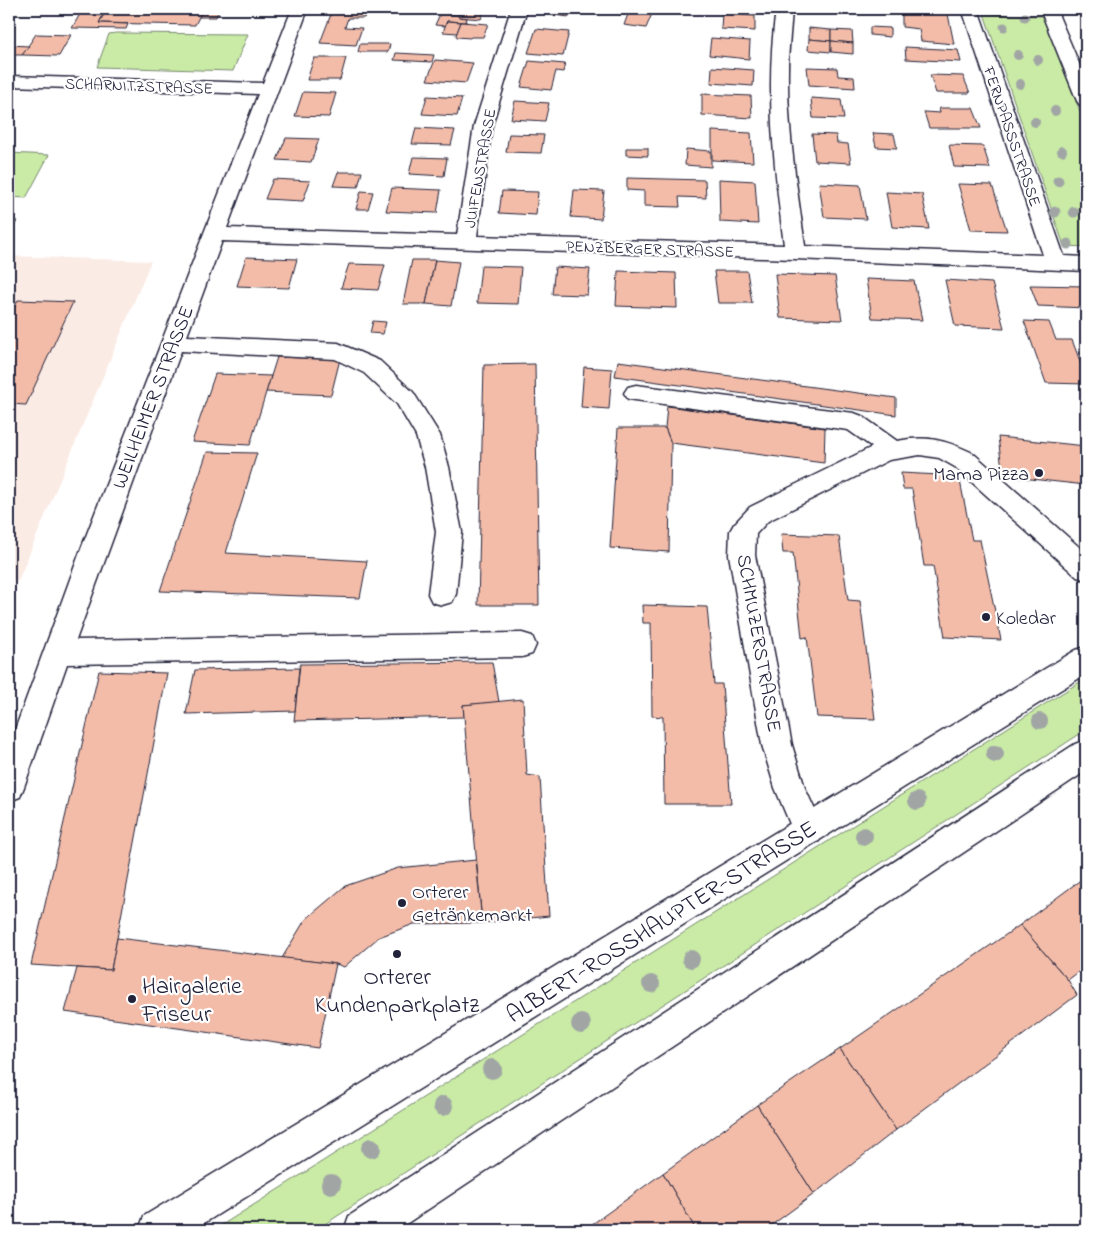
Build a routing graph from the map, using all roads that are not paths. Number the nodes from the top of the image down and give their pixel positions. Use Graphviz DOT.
graph roads {
  1 [pos="300,9"];
  2 [pos="520,9"];
  3 [pos="784,9"];
  4 [pos="970,9"];
  5 [pos="1048,9"];
  6 [pos="9,81"];
  7 [pos="269,89"];
  8 [pos="1086,101"];
  9 [pos="214,234"];
  10 [pos="466,243"];
  11 [pos="795,252"];
  12 [pos="1056,263"];
  13 [pos="1086,264"];
  14 [pos="173,343"];
  15 [pos="636,393"];
  16 [pos="893,450"];
  17 [pos="1086,569"];
  18 [pos="442,594"];
  19 [pos="522,645"];
  20 [pos="58,652"];
  21 [pos="1086,659"];
  22 [pos="1086,754"];
  23 [pos="9,787"];
  24 [pos="808,830"];
  25 [pos="158,1230"];
  26 [pos="363,1230"];
  1 -- 7 [label="street, WEILHEIMER STRASSE"];
  2 -- 10 [label="street, JUIFENSTRASSE"];
  3 -- 11 [label="street"];
  4 -- 12 [label="street, FERNPASSSTRASSE"];
  5 -- 8 [label="street"];
  6 -- 7 [label="street, SCHARNITZSTRASSE"];
  7 -- 9 [label="street, WEILHEIMER STRASSE"];
  9 -- 10 [label="street, PENZBERGER STRASSE"];
  9 -- 14 [label="street, WEILHEIMER STRASSE"];
  10 -- 11 [label="street, PENZBERGER STRASSE"];
  11 -- 12 [label="street, PENZBERGER STRASSE"];
  12 -- 13 [label="street, PENZBERGER STRASSE"];
  14 -- 18 [label="street"];
  14 -- 20 [label="street, WEILHEIMER STRASSE"];
  15 -- 16 [label="street"];
  16 -- 17 [label="street, SCHMUZERSTRASSE"];
  16 -- 24 [label="street, SCHMUZERSTRASSE"];
  19 -- 20 [label="street"];
  20 -- 23 [label="street, WEILHEIMER STRASSE"];
  21 -- 24 [label="street, ALBERT-ROSSHAUPTER-STRASSE"];
  22 -- 26 [label="street"];
  24 -- 25 [label="street, ALBERT-ROSSHAUPTER-STRASSE"];
}
